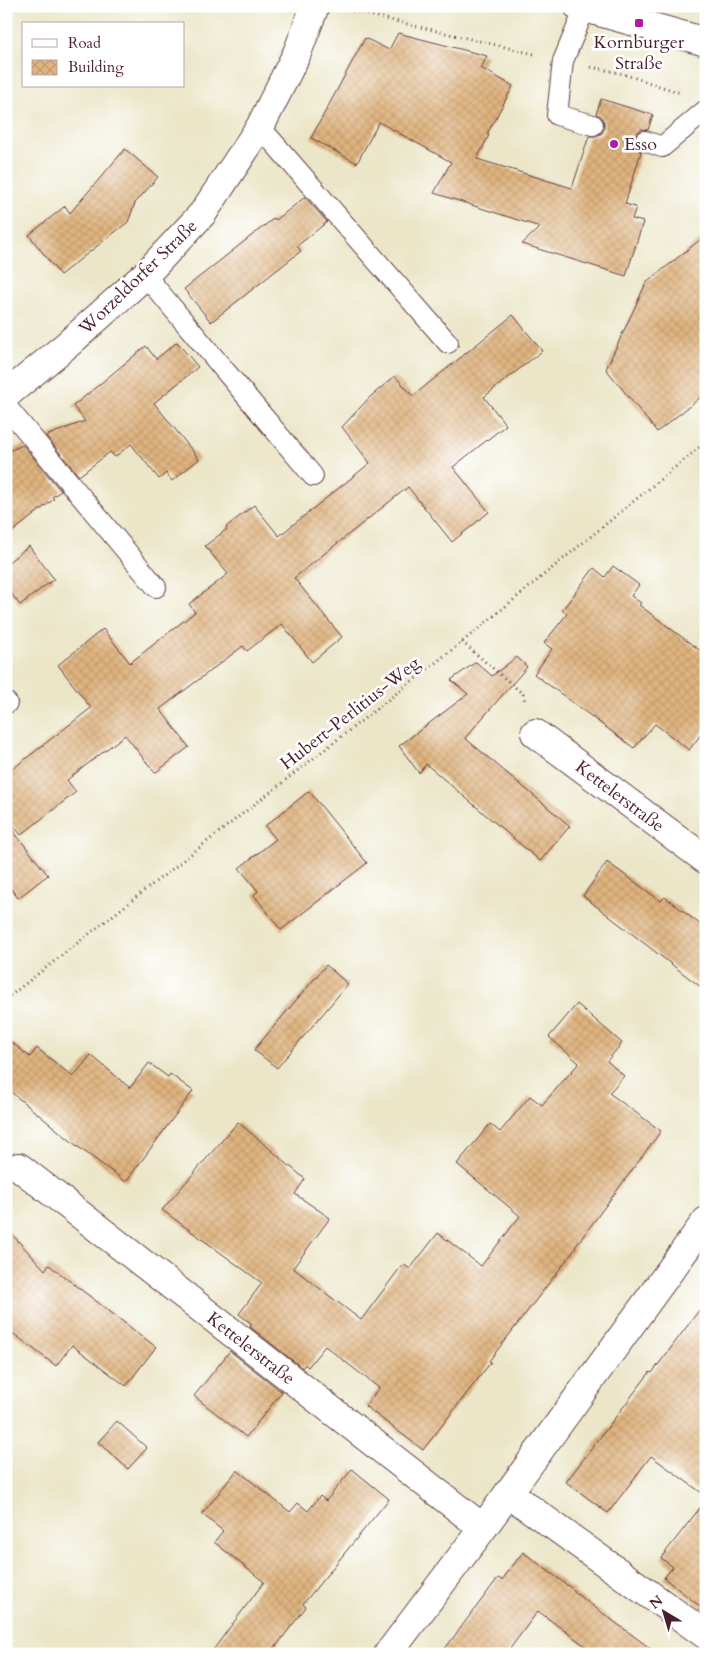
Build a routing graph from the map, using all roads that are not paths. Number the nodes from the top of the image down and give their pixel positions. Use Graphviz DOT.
graph roads {
  1 [pos="315,6"];
  2 [pos="582,7"];
  3 [pos="706,42"];
  4 [pos="706,110"];
  5 [pos="592,126"];
  6 [pos="260,127"];
  7 [pos="645,142"];
  8 [pos="145,274"];
  9 [pos="448,343"];
  10 [pos="6,395"];
  11 [pos="6,406"];
  12 [pos="313,476"];
  13 [pos="156,587"];
  14 [pos="535,733"];
  15 [pos="706,860"];
  16 [pos="19,1167"];
  17 [pos="706,1221"];
  18 [pos="508,1493"];
  19 [pos="483,1528"];
  20 [pos="706,1635"];
  21 [pos="388,1654"];
  1 -- 6 [label="street, Worzeldorfer Straße"];
  2 -- 3 [label="street"];
  2 -- 5 [label="lane"];
  4 -- 7 [label="lane"];
  6 -- 8 [label="street, Worzeldorfer Straße"];
  6 -- 9 [label="lane"];
  8 -- 10 [label="street, Worzeldorfer Straße"];
  8 -- 12 [label="lane"];
  11 -- 13 [label="lane"];
  14 -- 15 [label="street, Kettelerstraße"];
  16 -- 19 [label="street, Kettelerstraße"];
  17 -- 18 [label="street"];
  18 -- 19 [label="street"];
  18 -- 20 [label="street"];
  19 -- 21 [label="street"];
}
